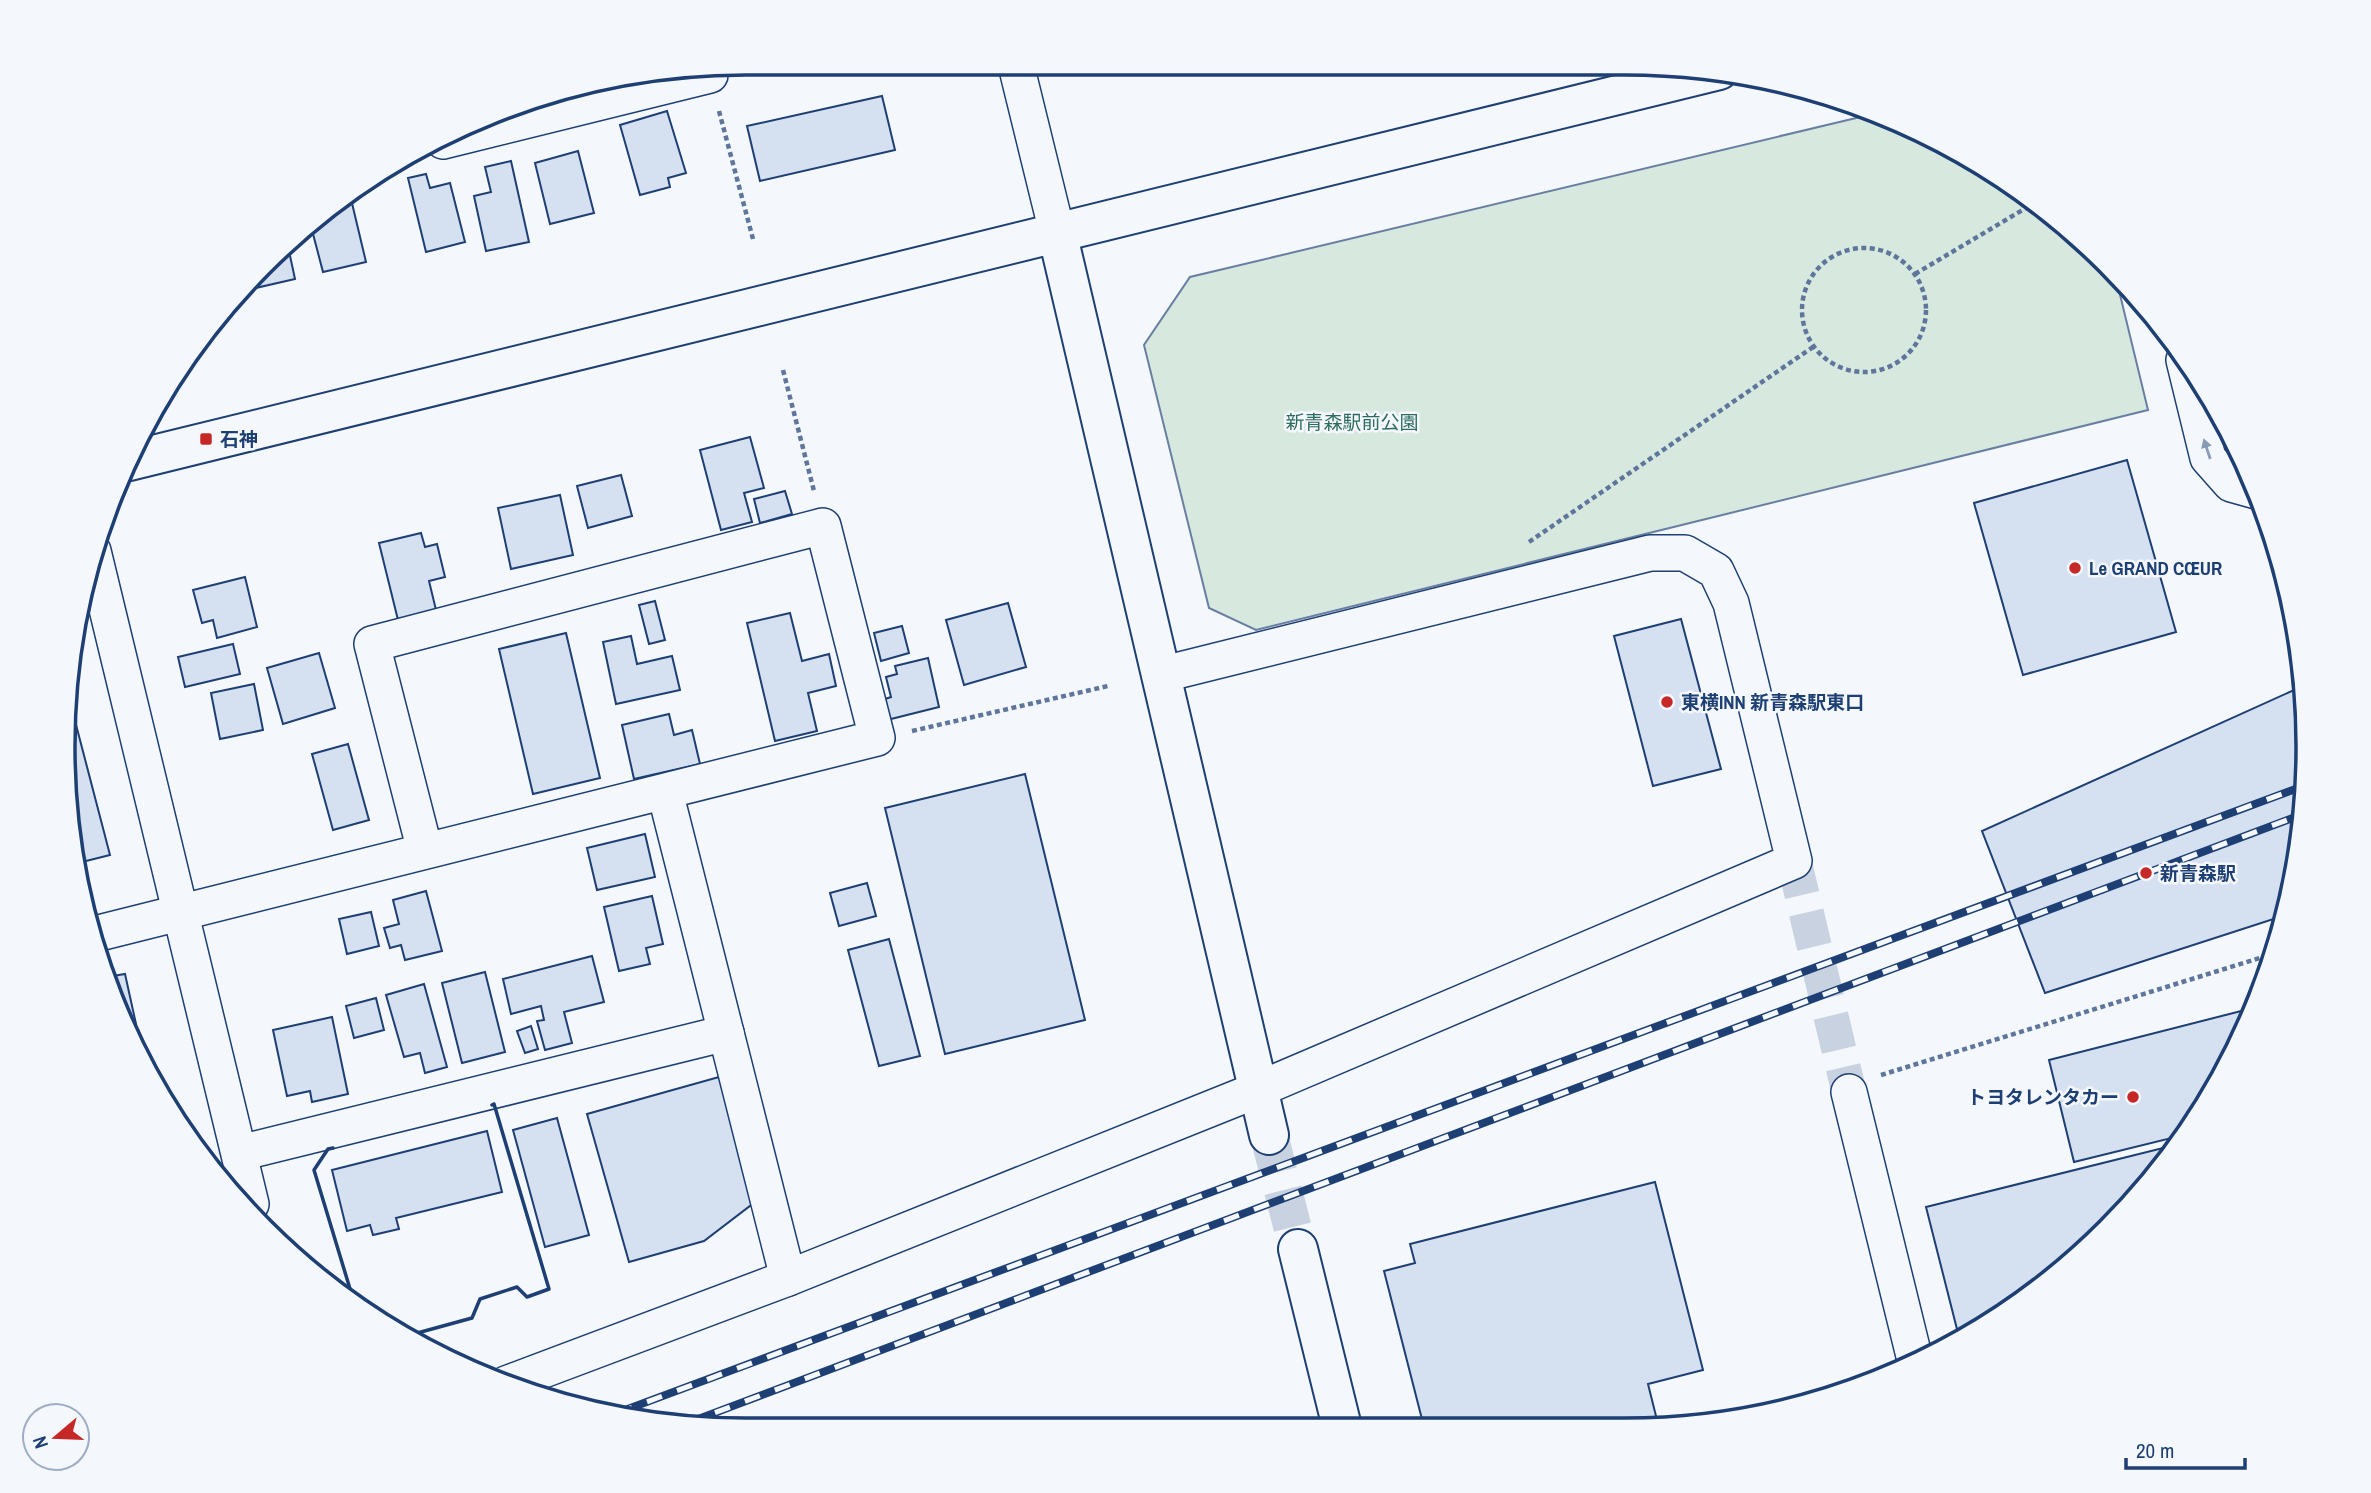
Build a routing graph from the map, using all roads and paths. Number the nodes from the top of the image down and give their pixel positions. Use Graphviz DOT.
graph roads {
  1 [pos="1018,75"];
  2 [pos="710,77"];
  3 [pos="1684,78"];
  4 [pos="683,79"];
  5 [pos="475,133"];
  6 [pos="2025,208"];
  7 [pos="1057,232"];
  8 [pos="753,239"];
  9 [pos="1915,274"];
  10 [pos="1813,346"];
  11 [pos="783,370"];
  12 [pos="2191,386"];
  13 [pos="140,458"];
  14 [pos="2244,488"];
  15 [pos="823,526"];
  16 [pos="98,572"];
  17 [pos="1525,584"];
  18 [pos="1160,675"];
  19 [pos="1108,686"];
  20 [pos="877,738"];
  21 [pos="665,792"];
  22 [pos="425,852"];
  23 [pos="182,913"];
  24 [pos="102,932"];
  25 [pos="2261,958"];
  26 [pos="726,1034"];
  27 [pos="1863,1084"];
  28 [pos="1257,1090"];
  29 [pos="1269,1135"];
  30 [pos="240,1153"];
  31 [pos="249,1196"];
  32 [pos="1298,1249"];
  33 [pos="788,1278"];
  34 [pos="1914,1352"];
  35 [pos="521,1378"];
  36 [pos="1340,1418"];
  1 -- 7 [label="street"];
  2 -- 8 [label="path"];
  3 -- 7 [label="street"];
  4 -- 5 [label="street"];
  6 -- 9 [label="path"];
  7 -- 13 [label="street"];
  7 -- 18 [label="street"];
  9 -- 10 [label="path"];
  9 -- 10 [label="path"];
  10 -- 17 [label="path"];
  11 -- 15 [label="path"];
  14 -- 12 [label="street, one-way"];
  15 -- 20 [label="street"];
  15 -- 22 [label="street"];
  16 -- 23 [label="street"];
  17 -- 18 [label="street"];
  17 -- 28 [label="street"];
  18 -- 28 [label="street"];
  19 -- 20 [label="path"];
  20 -- 21 [label="street"];
  21 -- 22 [label="street"];
  21 -- 26 [label="street"];
  22 -- 23 [label="street"];
  23 -- 24 [label="street"];
  23 -- 30 [label="street"];
  25 -- 27 [label="path"];
  26 -- 30 [label="street"];
  26 -- 33 [label="street"];
  27 -- 34 [label="street"];
  28 -- 29 [label="street"];
  28 -- 33 [label="street"];
  30 -- 31 [label="street"];
  32 -- 36 [label="street"];
  33 -- 35 [label="street"];
}
